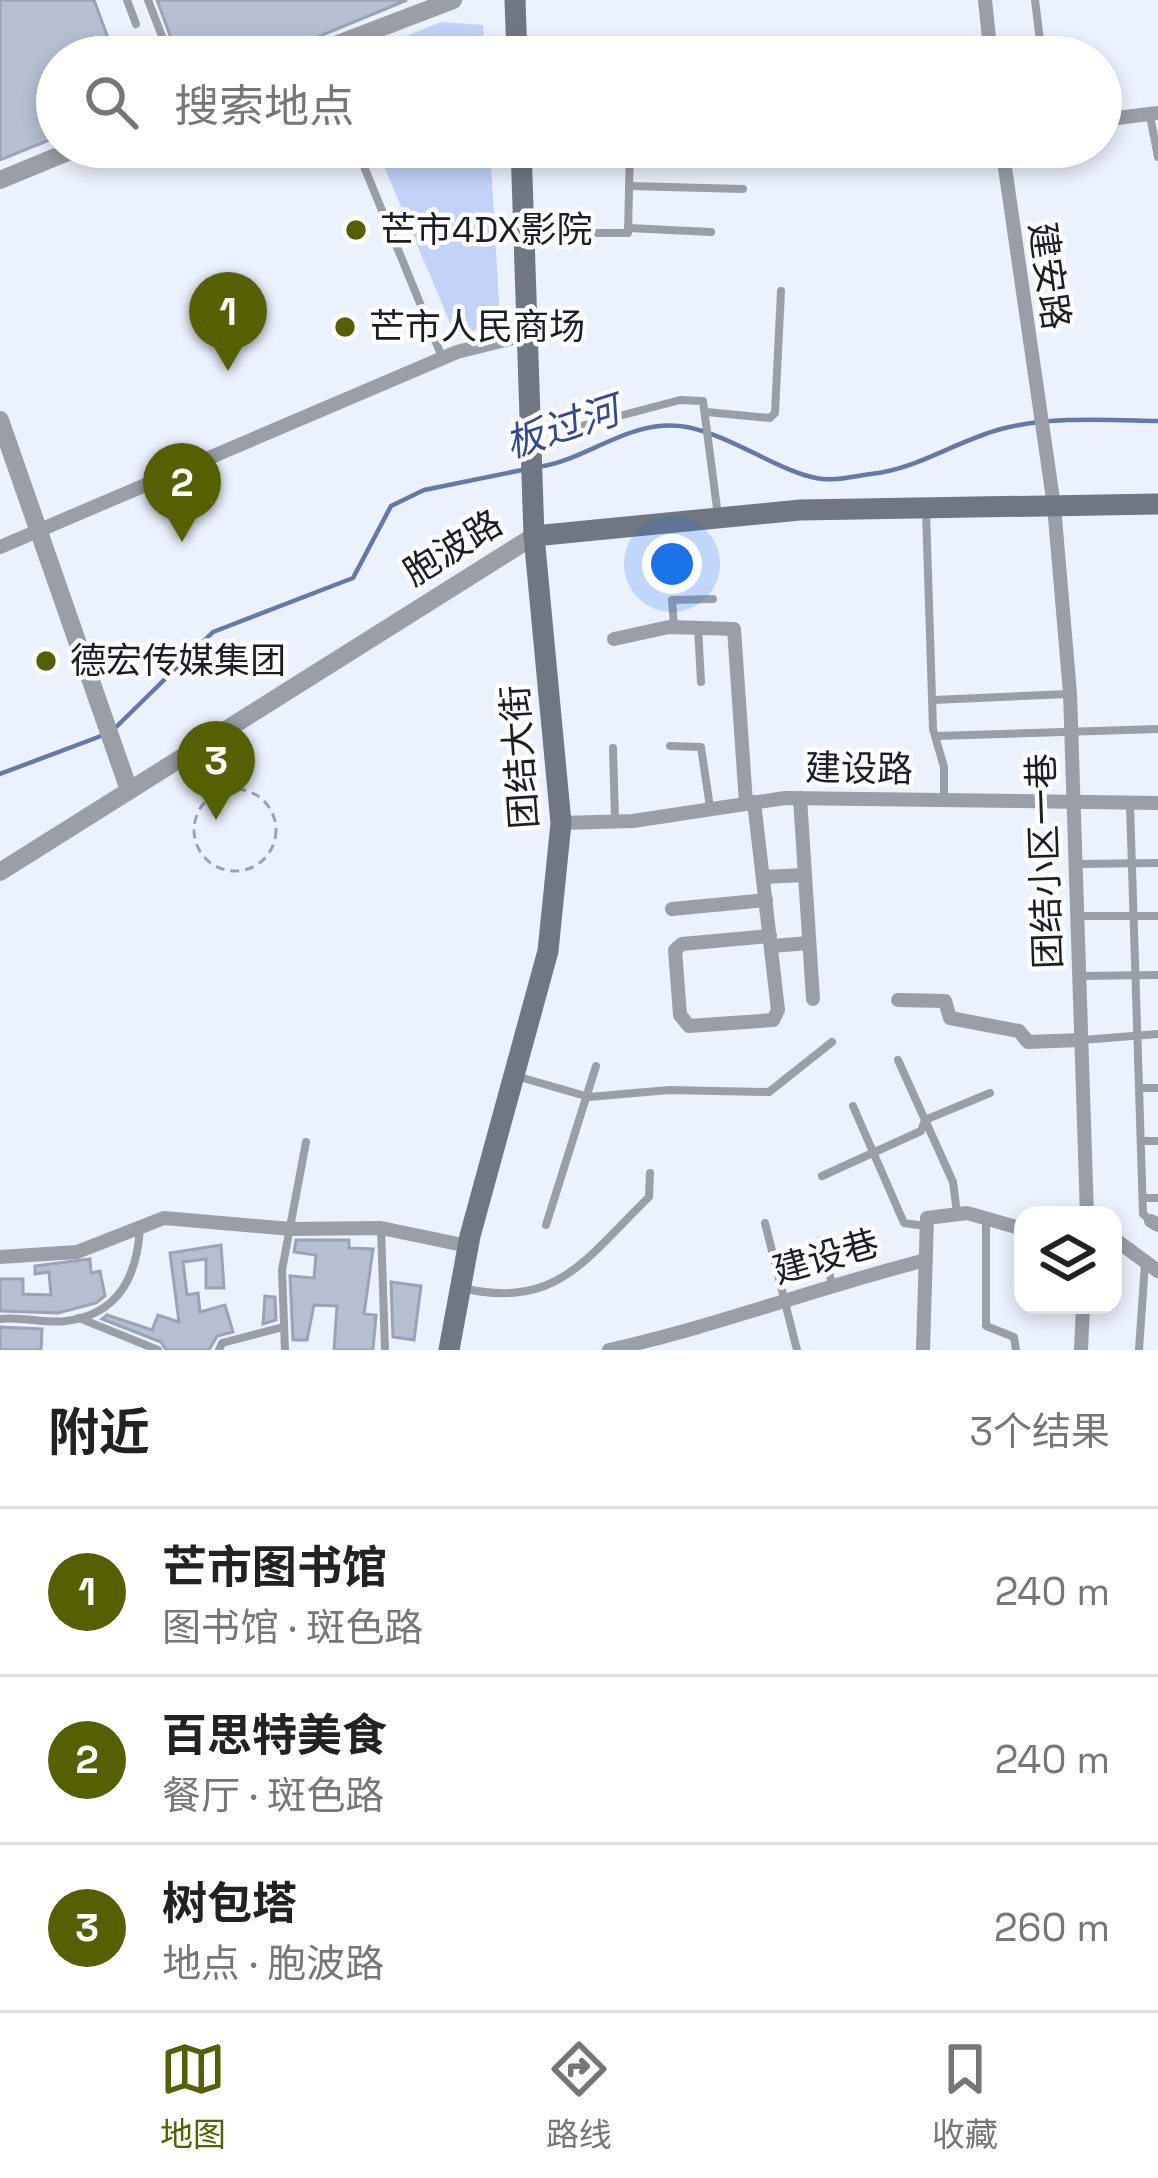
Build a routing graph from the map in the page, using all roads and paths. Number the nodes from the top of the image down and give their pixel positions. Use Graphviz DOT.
graph roads {
  1 [pos="127,0"];
  2 [pos="148,0"];
  3 [pos="453,0"];
  4 [pos="515,0"];
  5 [pos="1035,0"];
  6 [pos="989,1"];
  7 [pos="136,24"];
  8 [pos="162,36"];
  9 [pos="362,36"];
  10 [pos="517,36"];
  11 [pos="991,36"];
  12 [pos="1039,36"];
  13 [pos="1154,114"];
  14 [pos="1122,118"];
  15 [pos="1156,155"];
  16 [pos="36,165"];
  17 [pos="365,168"];
  18 [pos="522,168"];
  19 [pos="629,168"];
  20 [pos="1005,168"];
  21 [pos="1158,172"];
  22 [pos="0,180"];
  23 [pos="629,186"];
  24 [pos="743,189"];
  25 [pos="628,227"];
  26 [pos="711,232"];
  27 [pos="596,233"];
  28 [pos="781,291"];
  29 [pos="529,334"];
  30 [pos="443,358"];
  31 [pos="707,416"];
  32 [pos="0,421"];
  33 [pos="570,429"];
  34 [pos="1158,504"];
  35 [pos="926,505"];
  36 [pos="1054,506"];
  37 [pos="718,518"];
  38 [pos="37,533"];
  39 [pos="534,536"];
  40 [pos="0,547"];
  41 [pos="713,598"];
  42 [pos="698,626"];
  43 [pos="674,627"];
  44 [pos="614,639"];
  45 [pos="701,682"];
  46 [pos="1070,694"];
  47 [pos="933,700"];
  48 [pos="1158,729"];
  49 [pos="1071,733"];
  50 [pos="935,736"];
  51 [pos="670,746"];
  52 [pos="613,748"];
  53 [pos="182,757"];
  54 [pos="129,790"];
  55 [pos="211,797"];
  56 [pos="800,798"];
  57 [pos="750,802"];
  58 [pos="944,802"];
  59 [pos="1130,803"];
  60 [pos="1158,803"];
  61 [pos="1073,804"];
  62 [pos="711,808"];
  63 [pos="615,821"];
  64 [pos="561,823"];
  65 [pos="1132,863"];
  66 [pos="1158,863"];
  67 [pos="1075,864"];
  68 [pos="0,872"];
  69 [pos="805,875"];
  70 [pos="763,878"];
  71 [pos="766,900"];
  72 [pos="672,909"];
  73 [pos="1077,916"];
  74 [pos="1134,916"];
  75 [pos="1158,916"];
  76 [pos="770,941"];
  77 [pos="809,943"];
  78 [pos="1136,975"];
  79 [pos="1158,975"];
  80 [pos="1079,976"];
  81 [pos="813,999"];
  82 [pos="898,1000"];
  83 [pos="1158,1034"];
  84 [pos="1138,1036"];
  85 [pos="1081,1040"];
  86 [pos="832,1042"];
  87 [pos="898,1060"];
  88 [pos="596,1066"];
  89 [pos="514,1076"];
  90 [pos="1140,1088"];
  91 [pos="1158,1088"];
  92 [pos="990,1093"];
  93 [pos="590,1097"];
  94 [pos="854,1106"];
  95 [pos="925,1120"];
  96 [pos="1158,1141"];
  97 [pos="306,1142"];
  98 [pos="1141,1142"];
  99 [pos="875,1155"];
  100 [pos="650,1173"];
  101 [pos="822,1177"];
  102 [pos="1143,1198"];
  103 [pos="1158,1198"];
  104 [pos="1087,1206"];
  105 [pos="957,1214"];
  106 [pos="986,1218"];
  107 [pos="765,1223"];
  108 [pos="1155,1223"];
  109 [pos="140,1226"];
  110 [pos="546,1226"];
  111 [pos="927,1226"];
  112 [pos="1014,1226"];
  113 [pos="382,1228"];
  114 [pos="292,1229"];
  115 [pos="821,1240"];
  116 [pos="1122,1245"];
  117 [pos="468,1246"];
  118 [pos="0,1257"];
  119 [pos="926,1260"];
  120 [pos="1151,1266"];
  121 [pos="832,1284"];
  122 [pos="460,1288"];
  123 [pos="786,1298"];
  124 [pos="1083,1314"];
  125 [pos="77,1317"];
  126 [pos="0,1319"];
  127 [pos="283,1327"];
  128 [pos="158,1350"];
  129 [pos="219,1350"];
  130 [pos="285,1350"];
  131 [pos="385,1350"];
  132 [pos="449,1350"];
  133 [pos="609,1350"];
  134 [pos="797,1350"];
  135 [pos="923,1350"];
  136 [pos="1016,1350"];
  137 [pos="1081,1350"];
  138 [pos="1139,1350"];
  1 -- 7 [label="lane"];
  2 -- 8 [label="lane"];
  3 -- 9 [label="street"];
  4 -- 10 [label="main road"];
  5 -- 12 [label="lane"];
  6 -- 11 [label="street"];
  13 -- 14 [label="street"];
  13 -- 15 [label="lane"];
  15 -- 21 [label="lane"];
  16 -- 22 [label="street"];
  17 -- 30 [label="lane"];
  18 -- 29 [label="main road, 团结大街"];
  19 -- 23 [label="lane"];
  20 -- 36 [label="street, 建安路"];
  23 -- 24 [label="lane"];
  23 -- 25 [label="lane"];
  25 -- 26 [label="lane"];
  25 -- 27 [label="lane"];
  28 -- 31 [label="lane"];
  29 -- 30 [label="street"];
  29 -- 39 [label="main road, 团结大街"];
  30 -- 38 [label="street"];
  31 -- 33 [label="lane"];
  31 -- 37 [label="lane"];
  32 -- 38 [label="street"];
  34 -- 36 [label="main road, 胞波路"];
  35 -- 36 [label="main road, 胞波路"];
  35 -- 37 [label="main road, 胞波路"];
  35 -- 47 [label="lane"];
  36 -- 46 [label="street, 团结小区一巷"];
  37 -- 39 [label="main road, 胞波路"];
  38 -- 40 [label="street"];
  38 -- 54 [label="street"];
  39 -- 53 [label="street, 胞波路"];
  39 -- 64 [label="main road, 团结大街"];
  41 -- 43 [label="lane"];
  42 -- 43 [label="street"];
  42 -- 45 [label="lane"];
  42 -- 57 [label="street"];
  43 -- 44 [label="street"];
  46 -- 47 [label="lane"];
  46 -- 49 [label="street, 团结小区一巷"];
  47 -- 50 [label="lane"];
  48 -- 49 [label="lane"];
  49 -- 50 [label="lane"];
  49 -- 61 [label="street, 团结小区一巷"];
  50 -- 58 [label="lane"];
  51 -- 62 [label="lane"];
  52 -- 63 [label="lane"];
  53 -- 54 [label="street, 胞波路"];
  53 -- 55 [label="path"];
  54 -- 68 [label="street, 胞波路"];
  55 -- 55 [label="path"];
  56 -- 57 [label="street, 建设路"];
  56 -- 58 [label="street, 建设路"];
  56 -- 69 [label="street"];
  57 -- 62 [label="street, 建设路"];
  57 -- 70 [label="street"];
  58 -- 61 [label="street, 建设路"];
  59 -- 60 [label="street, 建设路"];
  59 -- 61 [label="street, 建设路"];
  59 -- 65 [label="lane"];
  61 -- 67 [label="street, 团结小区一巷"];
  62 -- 63 [label="street, 建设路"];
  63 -- 64 [label="street, 建设路"];
  64 -- 89 [label="main road, 团结大街"];
  65 -- 66 [label="lane"];
  65 -- 67 [label="lane"];
  65 -- 74 [label="lane"];
  67 -- 73 [label="street, 团结小区一巷"];
  69 -- 70 [label="street"];
  69 -- 77 [label="street"];
  70 -- 71 [label="street"];
  71 -- 72 [label="street"];
  71 -- 76 [label="street"];
  73 -- 74 [label="lane"];
  73 -- 80 [label="street, 团结小区一巷"];
  74 -- 75 [label="lane"];
  74 -- 78 [label="lane"];
  76 -- 76 [label="street"];
  76 -- 77 [label="street"];
  77 -- 81 [label="street"];
  78 -- 79 [label="lane"];
  78 -- 80 [label="lane"];
  78 -- 84 [label="lane"];
  80 -- 85 [label="street, 团结小区一巷"];
  82 -- 85 [label="street"];
  83 -- 84 [label="lane"];
  84 -- 85 [label="lane"];
  84 -- 90 [label="lane"];
  85 -- 104 [label="street, 团结小区一巷"];
  86 -- 93 [label="lane"];
  87 -- 95 [label="lane"];
  88 -- 93 [label="lane"];
  89 -- 93 [label="lane"];
  89 -- 117 [label="main road, 团结大街"];
  90 -- 91 [label="lane"];
  90 -- 98 [label="lane"];
  92 -- 95 [label="lane"];
  93 -- 110 [label="lane"];
  94 -- 99 [label="lane"];
  95 -- 99 [label="lane"];
  95 -- 105 [label="lane"];
  96 -- 98 [label="lane"];
  97 -- 114 [label="lane"];
  98 -- 102 [label="lane"];
  99 -- 101 [label="lane"];
  99 -- 111 [label="lane"];
  100 -- 122 [label="lane"];
  102 -- 103 [label="lane"];
  102 -- 108 [label="lane"];
  105 -- 106 [label="street, 建设巷"];
  105 -- 111 [label="street, 建设巷"];
  106 -- 112 [label="street, 建设巷"];
  106 -- 136 [label="lane"];
  107 -- 123 [label="lane"];
  109 -- 114 [label="street"];
  109 -- 118 [label="street"];
  109 -- 125 [label="lane"];
  111 -- 119 [label="street, 建设巷"];
  113 -- 114 [label="street"];
  113 -- 117 [label="street"];
  113 -- 131 [label="lane"];
  114 -- 127 [label="lane"];
  115 -- 121 [label="lane"];
  116 -- 120 [label="street"];
  117 -- 122 [label="main road, 团结大街"];
  119 -- 121 [label="street, 建设巷"];
  119 -- 135 [label="street"];
  120 -- 138 [label="lane"];
  121 -- 123 [label="street, 建设巷"];
  122 -- 132 [label="main road, 团结大街"];
  123 -- 133 [label="street, 建设巷"];
  123 -- 134 [label="lane"];
  124 -- 137 [label="street"];
  125 -- 126 [label="lane"];
  125 -- 128 [label="lane"];
  127 -- 129 [label="lane"];
  127 -- 130 [label="lane"];
}
